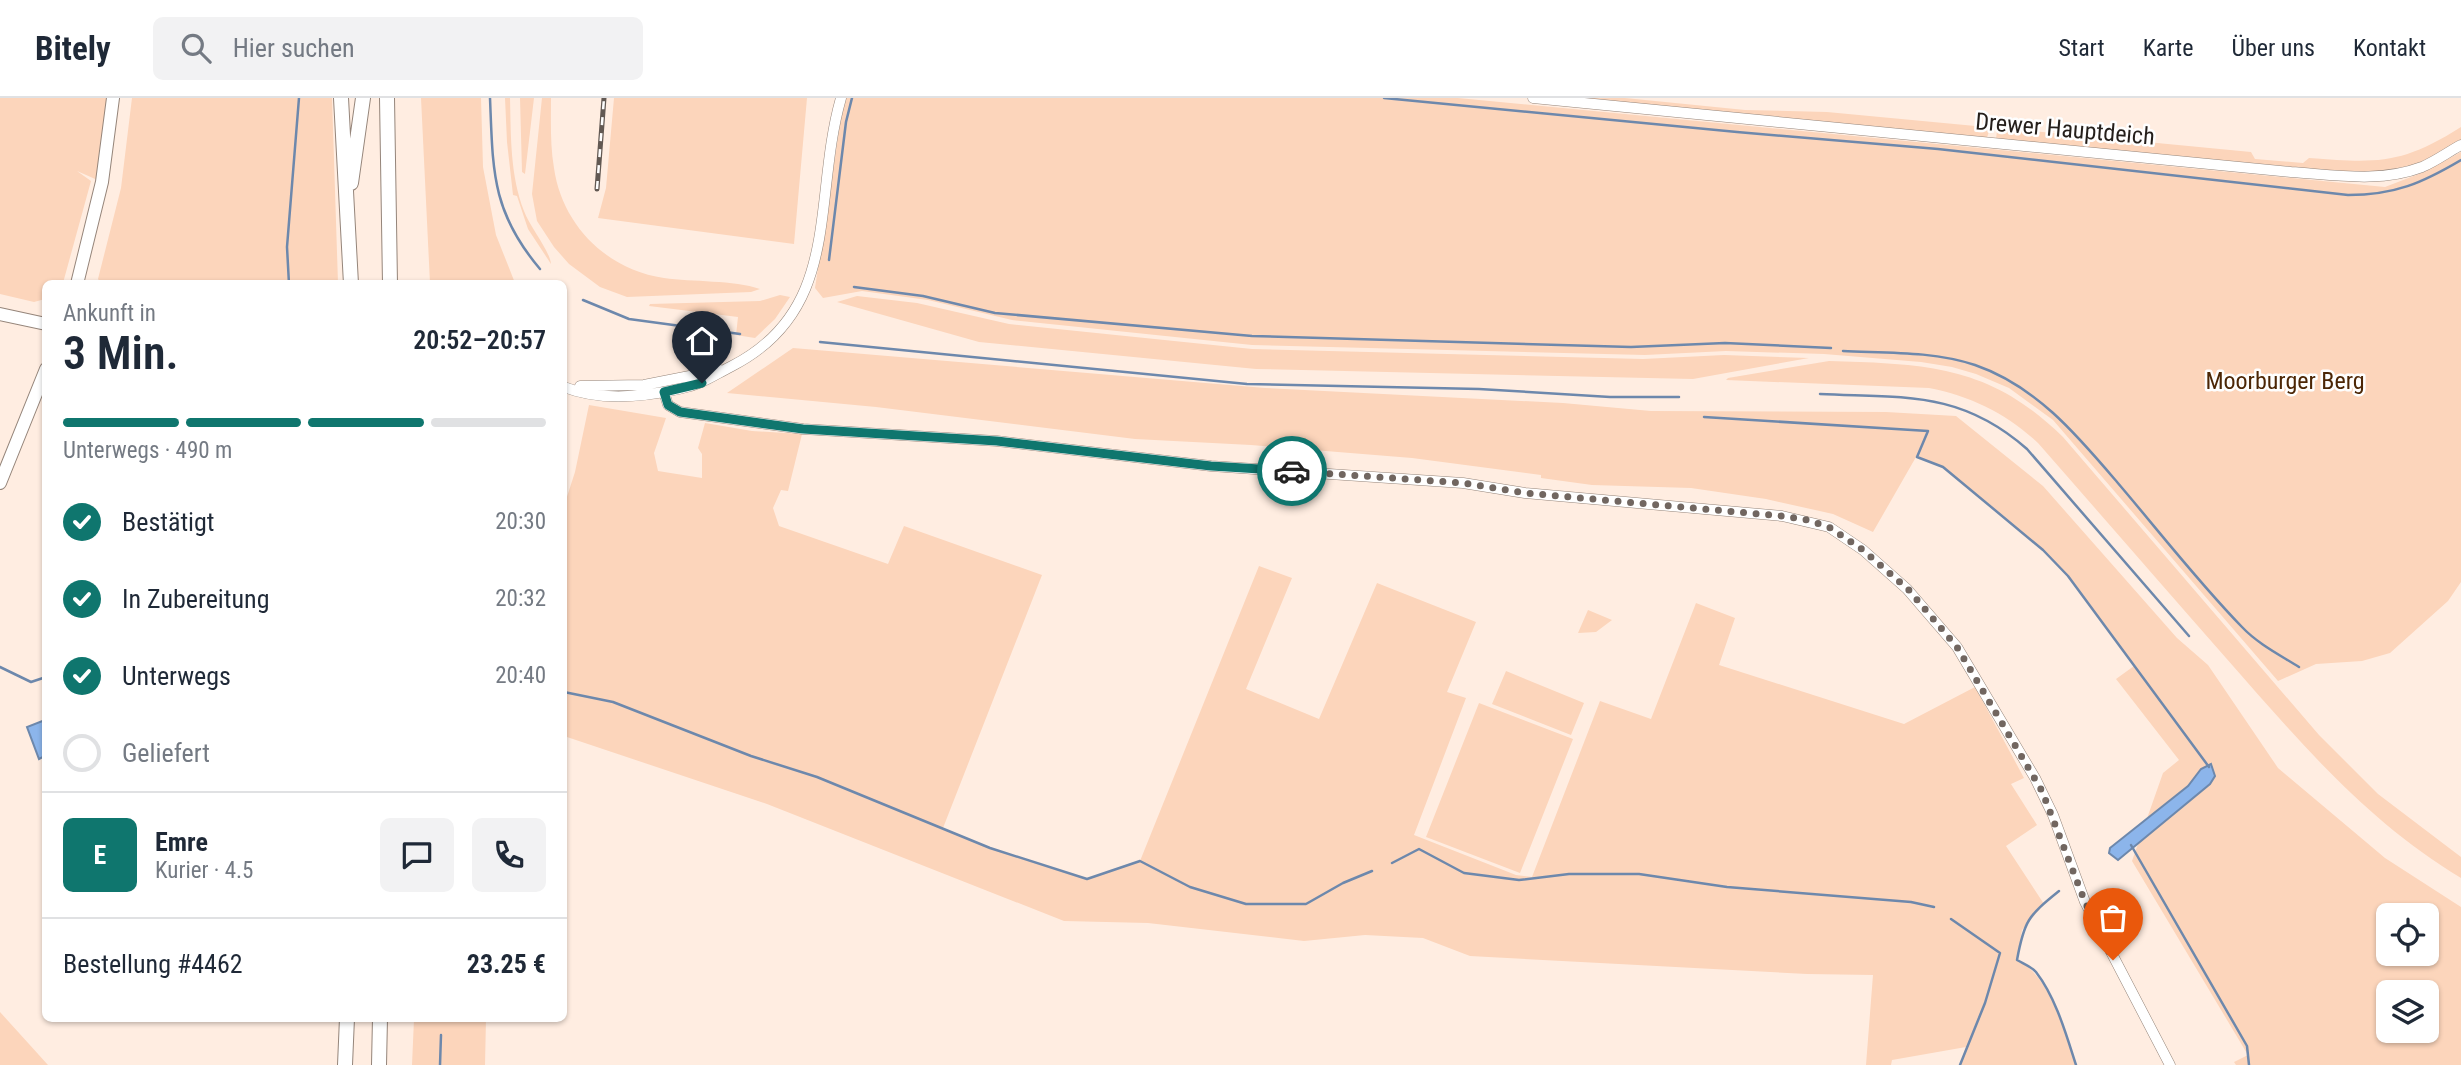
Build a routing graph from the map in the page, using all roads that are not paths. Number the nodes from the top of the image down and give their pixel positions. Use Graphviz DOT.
graph roads {
  1 [pos="113,98"];
  2 [pos="341,98"];
  3 [pos="363,98"];
  4 [pos="387,98"];
  5 [pos="841,98"];
  6 [pos="1533,98"];
  7 [pos="2461,145"];
  8 [pos="347,212"];
  9 [pos="78,280"];
  10 [pos="351,280"];
  11 [pos="390,280"];
  12 [pos="0,314"];
  13 [pos="42,323"];
  14 [pos="728,368"];
  15 [pos="42,379"];
  16 [pos="650,385"];
  17 [pos="567,386"];
  18 [pos="567,387"];
  19 [pos="664,392"];
  20 [pos="0,482"];
  21 [pos="347,1022"];
  22 [pos="380,1022"];
  23 [pos="345,1065"];
  24 [pos="379,1065"];
  25 [pos="2170,1065"];
  1 -- 9 [label="main road"];
  2 -- 8 [label="highway"];
  3 -- 8 [label="highway"];
  4 -- 11 [label="highway"];
  5 -- 14 [label="street"];
  6 -- 7 [label="street, Drewer Hauptdeich"];
  8 -- 10 [label="highway"];
  12 -- 13 [label="main road"];
  14 -- 16 [label="street"];
  14 -- 19 [label="street"];
  15 -- 20 [label="main road"];
  16 -- 17 [label="street"];
  16 -- 19 [label="street"];
  18 -- 19 [label="street"];
  19 -- 25 [label="street"];
  21 -- 23 [label="highway"];
  22 -- 24 [label="highway"];
}
